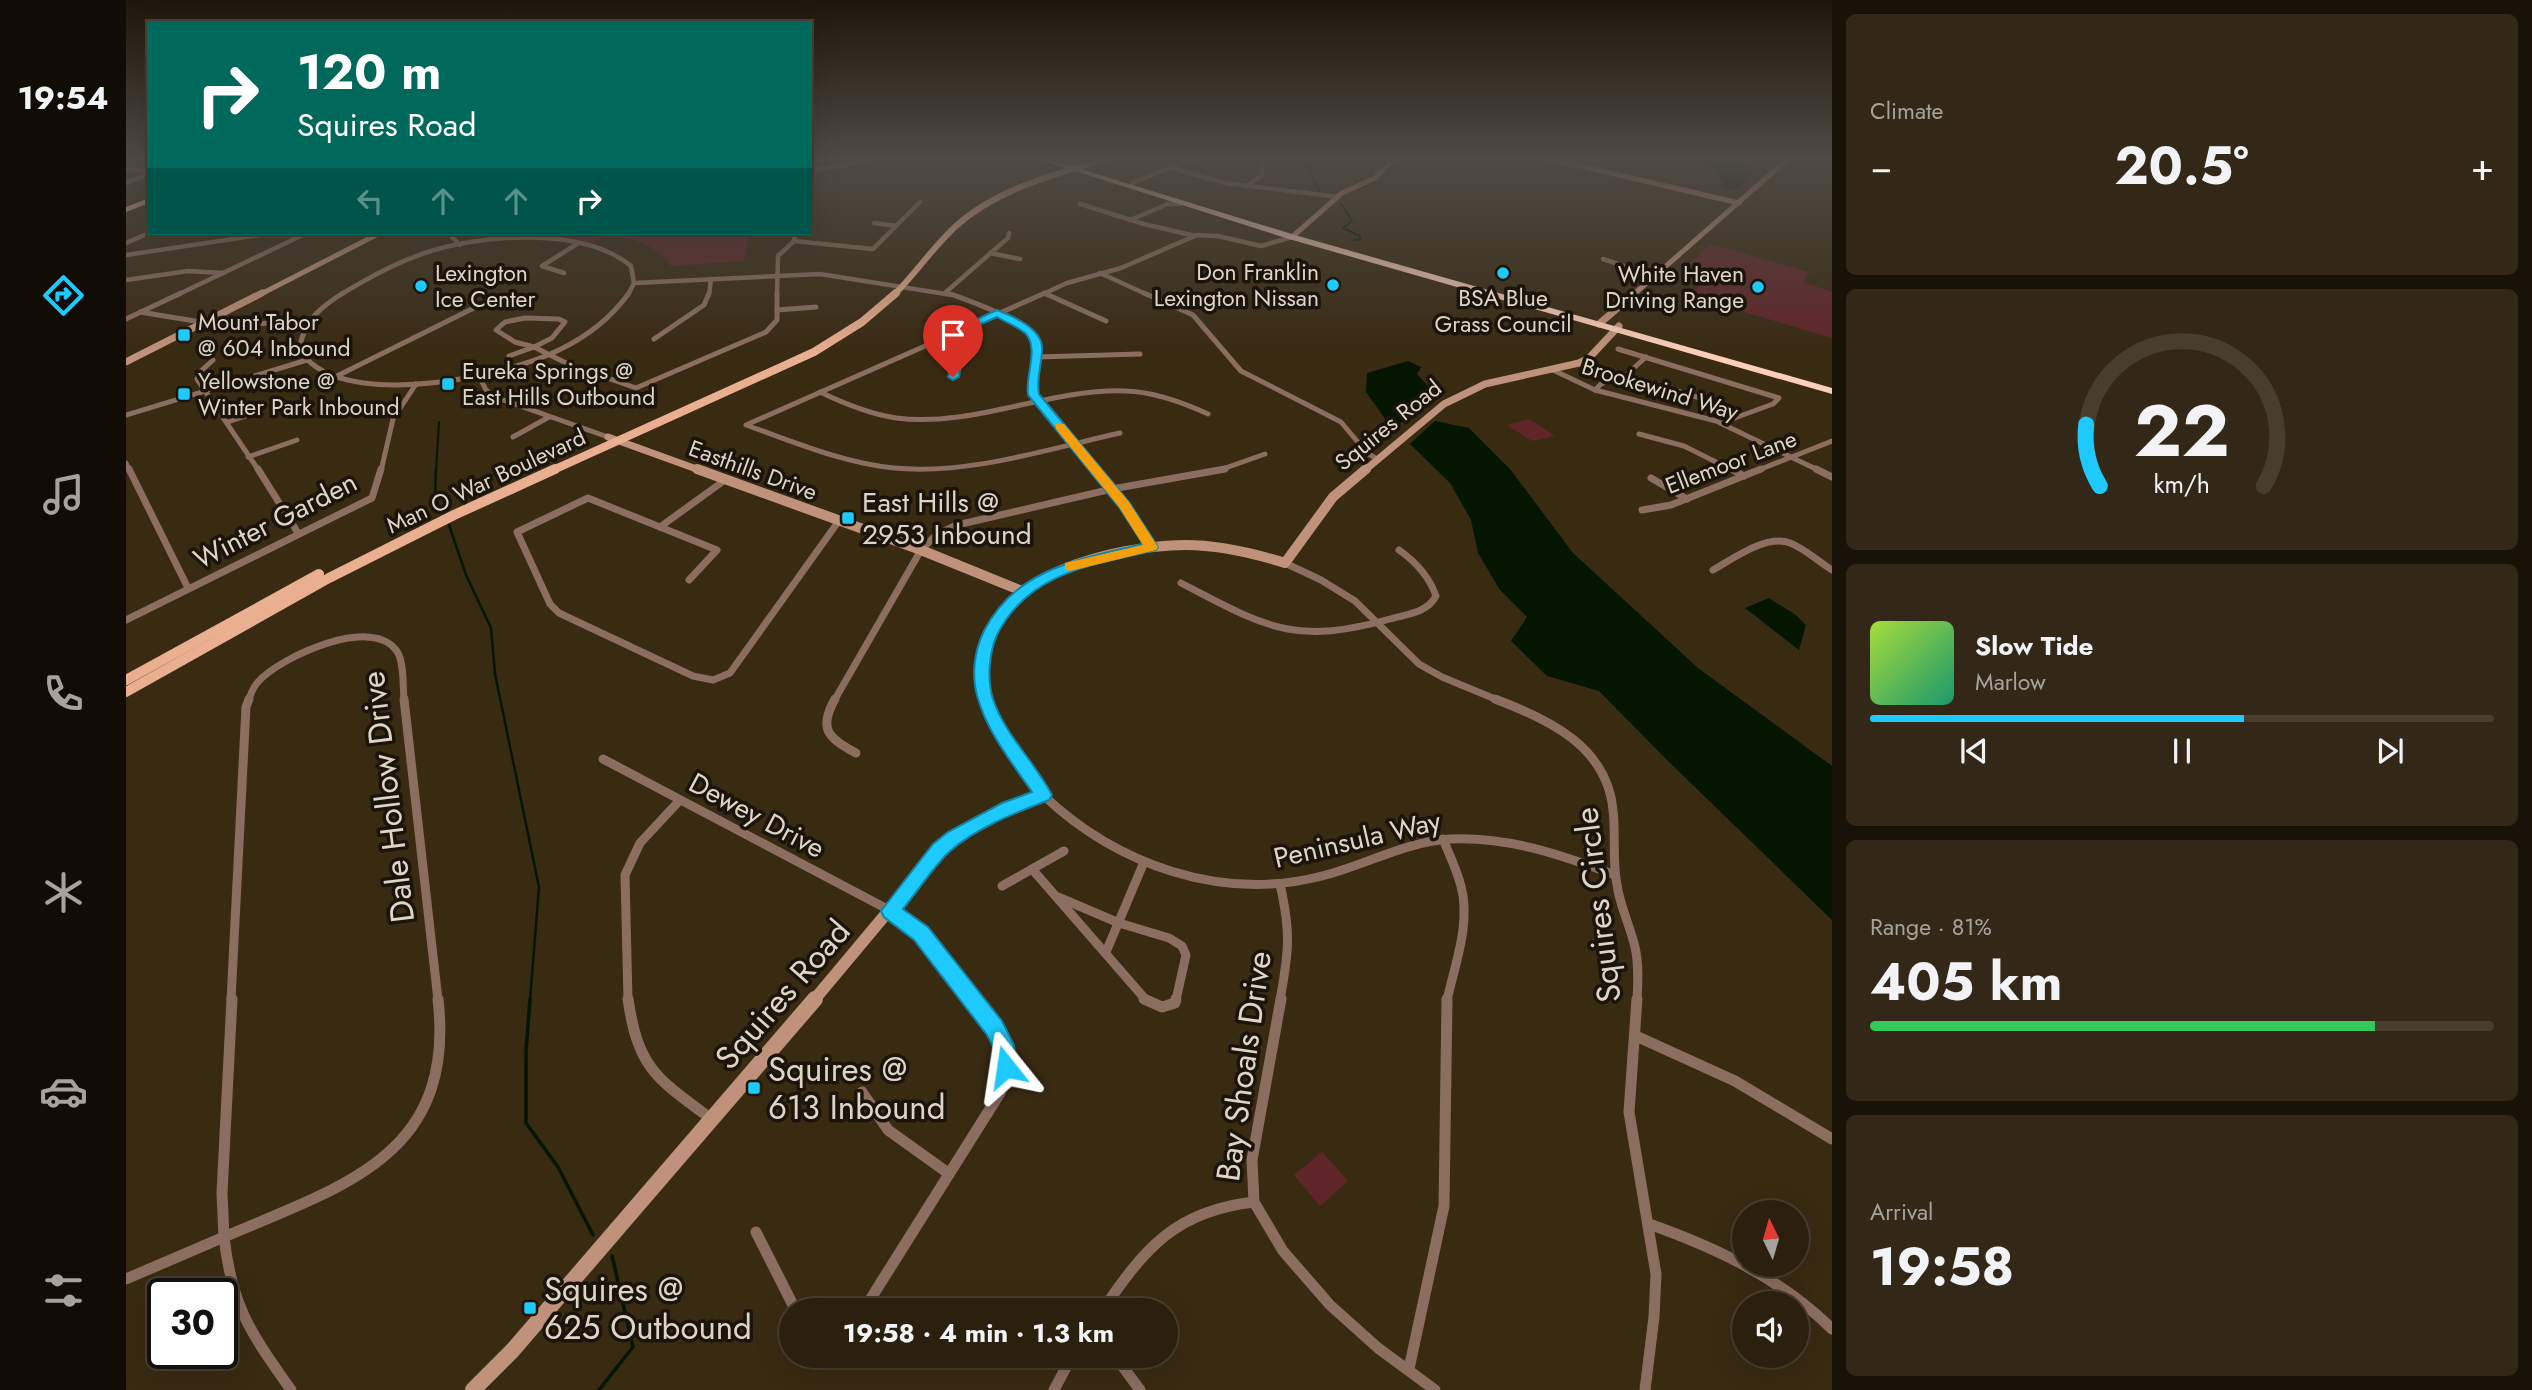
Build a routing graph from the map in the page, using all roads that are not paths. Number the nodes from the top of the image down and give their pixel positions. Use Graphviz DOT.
graph roads {
  1 [pos="874,223"];
  2 [pos="899,223"];
  3 [pos="949,223"];
  4 [pos="1142,223"];
  5 [pos="1248,223"];
  6 [pos="1253,223"];
  7 [pos="1309,223"];
  8 [pos="1716,223"];
  9 [pos="896,226"];
  10 [pos="1009,233"];
  11 [pos="147,234"];
  12 [pos="260,235"];
  13 [pos="302,235"];
  14 [pos="376,235"];
  15 [pos="450,235"];
  16 [pos="796,235"];
  17 [pos="1195,236"];
  18 [pos="1294,236"];
  19 [pos="794,241"];
  20 [pos="126,243"];
  21 [pos="577,244"];
  22 [pos="460,245"];
  23 [pos="990,253"];
  24 [pos="126,255"];
  25 [pos="1020,259"];
  26 [pos="1603,259"];
  27 [pos="223,273"];
  28 [pos="564,273"];
  29 [pos="1100,273"];
  30 [pos="778,275"];
  31 [pos="1654,276"];
  32 [pos="711,279"];
  33 [pos="126,280"];
  34 [pos="634,283"];
  35 [pos="899,283"];
  36 [pos="946,292"];
  37 [pos="1044,293"];
  38 [pos="500,295"];
  39 [pos="816,307"];
  40 [pos="777,310"];
  41 [pos="140,313"];
  42 [pos="997,313"];
  43 [pos="126,319"];
  44 [pos="1106,321"];
  45 [pos="308,322"];
  46 [pos="203,323"];
  47 [pos="1601,323"];
  48 [pos="1618,328"];
  49 [pos="940,339"];
  50 [pos="654,340"];
  51 [pos="534,347"];
  52 [pos="1618,349"];
  53 [pos="1140,354"];
  54 [pos="550,355"];
  55 [pos="509,356"];
  56 [pos="1037,357"];
  57 [pos="1646,357"];
  58 [pos="213,360"];
  59 [pos="307,360"];
  60 [pos="126,362"];
  61 [pos="1553,370"];
  62 [pos="1625,375"];
  63 [pos="337,376"];
  64 [pos="479,376"];
  65 [pos="953,377"];
  66 [pos="416,384"];
  67 [pos="1832,389"];
  68 [pos="205,390"];
  69 [pos="1595,390"];
  70 [pos="820,392"];
  71 [pos="1039,402"];
  72 [pos="1713,402"];
  73 [pos="260,411"];
  74 [pos="1208,414"];
  75 [pos="126,415"];
  76 [pos="549,417"];
  77 [pos="228,422"];
  78 [pos="1721,423"];
  79 [pos="1121,433"];
  80 [pos="1639,434"];
  81 [pos="513,437"];
  82 [pos="613,439"];
  83 [pos="297,440"];
  84 [pos="1832,441"];
  85 [pos="1074,443"];
  86 [pos="1265,454"];
  87 [pos="248,457"];
  88 [pos="1792,457"];
  89 [pos="1377,459"];
  90 [pos="126,463"];
  91 [pos="1744,476"];
  92 [pos="1832,477"];
  93 [pos="1651,478"];
  94 [pos="725,480"];
  95 [pos="1112,489"];
  96 [pos="1687,499"];
  97 [pos="1642,510"];
  98 [pos="838,522"];
  99 [pos="660,527"];
  100 [pos="298,533"];
  101 [pos="1152,547"];
  102 [pos="1399,550"];
  103 [pos="921,551"];
  104 [pos="1285,563"];
  105 [pos="1713,570"];
  106 [pos="1832,570"];
  107 [pos="689,580"];
  108 [pos="1181,583"];
  109 [pos="188,588"];
  110 [pos="1022,591"];
  111 [pos="126,620"];
  112 [pos="1378,621"];
  113 [pos="126,680"];
  114 [pos="126,692"];
  115 [pos="856,753"];
  116 [pos="603,759"];
  117 [pos="1043,795"];
  118 [pos="680,800"];
  119 [pos="1443,839"];
  120 [pos="1064,851"];
  121 [pos="1143,862"];
  122 [pos="1032,869"];
  123 [pos="1615,875"];
  124 [pos="1280,884"];
  125 [pos="1002,886"];
  126 [pos="1058,897"];
  127 [pos="891,911"];
  128 [pos="1119,923"];
  129 [pos="1106,952"];
  130 [pos="1636,1036"];
  131 [pos="862,1092"];
  132 [pos="710,1118"];
  133 [pos="1832,1139"];
  134 [pos="948,1173"];
  135 [pos="1254,1202"];
  136 [pos="1649,1224"];
  137 [pos="756,1232"];
  138 [pos="222,1237"];
  139 [pos="126,1279"];
  140 [pos="789,1298"];
  141 [pos="871,1298"];
  142 [pos="1111,1298"];
  143 [pos="1832,1329"];
  144 [pos="1066,1368"];
  145 [pos="1124,1368"];
  146 [pos="1409,1369"];
  147 [pos="291,1390"];
  148 [pos="473,1390"];
  149 [pos="1054,1390"];
  150 [pos="1140,1390"];
  151 [pos="1435,1390"];
  152 [pos="1645,1390"];
  1 -- 9 [label="street"];
  2 -- 9 [label="street"];
  3 -- 35 [label="main road, Man O War Boulevard"];
  4 -- 17 [label="street"];
  5 -- 18 [label="highway"];
  6 -- 18 [label="highway"];
  7 -- 18 [label="street"];
  8 -- 31 [label="street"];
  9 -- 19 [label="street"];
  10 -- 23 [label="street"];
  11 -- 20 [label="street"];
  12 -- 24 [label="street"];
  13 -- 27 [label="street"];
  14 -- 46 [label="street"];
  15 -- 22 [label="street"];
  16 -- 19 [label="street"];
  17 -- 18 [label="street"];
  17 -- 29 [label="street"];
  18 -- 47 [label="highway"];
  19 -- 30 [label="street"];
  21 -- 22 [label="street"];
  21 -- 28 [label="street"];
  21 -- 34 [label="street"];
  22 -- 45 [label="street"];
  23 -- 25 [label="street"];
  23 -- 36 [label="street"];
  26 -- 31 [label="street"];
  27 -- 33 [label="street"];
  27 -- 41 [label="street"];
  29 -- 37 [label="street"];
  29 -- 89 [label="street"];
  30 -- 32 [label="street"];
  30 -- 35 [label="street"];
  30 -- 40 [label="street"];
  31 -- 47 [label="street"];
  32 -- 34 [label="street"];
  32 -- 50 [label="street"];
  34 -- 54 [label="street"];
  35 -- 36 [label="street"];
  35 -- 82 [label="main road, Man O War Boulevard"];
  36 -- 42 [label="street"];
  37 -- 42 [label="street"];
  37 -- 44 [label="street"];
  38 -- 63 [label="street"];
  39 -- 40 [label="street"];
  40 -- 54 [label="street"];
  41 -- 43 [label="street"];
  41 -- 46 [label="street"];
  42 -- 49 [label="street"];
  42 -- 56 [label="street"];
  45 -- 46 [label="street"];
  45 -- 59 [label="street"];
  46 -- 60 [label="street"];
  47 -- 48 [label="highway"];
  48 -- 61 [label="street, Squires Road"];
  48 -- 67 [label="highway"];
  49 -- 65 [label="street"];
  49 -- 70 [label="street"];
  51 -- 51 [label="street"];
  51 -- 54 [label="street"];
  51 -- 55 [label="street"];
  52 -- 57 [label="street"];
  53 -- 56 [label="street"];
  54 -- 64 [label="street"];
  56 -- 71 [label="street"];
  57 -- 62 [label="street"];
  57 -- 78 [label="street"];
  58 -- 68 [label="street"];
  59 -- 63 [label="street"];
  59 -- 68 [label="street"];
  61 -- 69 [label="street, Brookewind Way"];
  61 -- 89 [label="street, Squires Road"];
  62 -- 69 [label="street"];
  62 -- 72 [label="street"];
  63 -- 66 [label="street"];
  64 -- 66 [label="street"];
  64 -- 76 [label="street, Easthills Drive"];
  66 -- 100 [label="street, Winter Garden"];
  68 -- 75 [label="street"];
  68 -- 77 [label="street"];
  69 -- 78 [label="street, Brookewind Way"];
  70 -- 71 [label="street"];
  70 -- 85 [label="street"];
  71 -- 74 [label="street"];
  71 -- 85 [label="street"];
  73 -- 77 [label="street"];
  76 -- 81 [label="street"];
  76 -- 82 [label="street, Easthills Drive"];
  77 -- 87 [label="street"];
  78 -- 88 [label="street, Brookewind Way"];
  79 -- 85 [label="street"];
  80 -- 91 [label="street"];
  82 -- 94 [label="street, Easthills Drive"];
  82 -- 113 [label="main road, Man O War Boulevard"];
  82 -- 114 [label="main road, Man O War Boulevard"];
  83 -- 87 [label="street"];
  84 -- 88 [label="street, Ellemoor Lane"];
  85 -- 95 [label="street"];
  86 -- 95 [label="street"];
  87 -- 100 [label="street"];
  88 -- 91 [label="street, Ellemoor Lane"];
  88 -- 92 [label="street, Brookewind Way"];
  89 -- 104 [label="street, Squires Road"];
  90 -- 109 [label="street"];
  91 -- 96 [label="street, Ellemoor Lane"];
  93 -- 96 [label="street"];
  94 -- 98 [label="street, Easthills Drive"];
  94 -- 99 [label="street"];
  95 -- 101 [label="street"];
  95 -- 103 [label="street"];
  96 -- 97 [label="street, Ellemoor Lane"];
  98 -- 99 [label="street"];
  98 -- 103 [label="street, Easthills Drive"];
  99 -- 107 [label="street"];
  100 -- 109 [label="street, Winter Garden"];
  101 -- 104 [label="street"];
  101 -- 110 [label="street"];
  102 -- 112 [label="street"];
  103 -- 110 [label="street, Easthills Drive"];
  103 -- 115 [label="street"];
  104 -- 112 [label="street"];
  105 -- 106 [label="street"];
  108 -- 112 [label="street"];
  109 -- 111 [label="street, Winter Garden"];
  110 -- 117 [label="street"];
  112 -- 123 [label="street, Squires Circle"];
  116 -- 118 [label="street, Dewey Drive"];
  117 -- 121 [label="street, Peninsula Way"];
  117 -- 127 [label="street, Squires Road"];
  118 -- 127 [label="street, Dewey Drive"];
  118 -- 132 [label="street"];
  119 -- 123 [label="street, Peninsula Way"];
  119 -- 124 [label="street, Peninsula Way"];
  119 -- 146 [label="street"];
  120 -- 122 [label="street"];
  121 -- 124 [label="street, Peninsula Way"];
  121 -- 128 [label="street"];
  122 -- 125 [label="street"];
  122 -- 126 [label="street"];
  123 -- 130 [label="street, Squires Circle"];
  124 -- 135 [label="street, Bay Shoals Drive"];
  126 -- 128 [label="street"];
  126 -- 129 [label="street"];
  127 -- 132 [label="street, Squires Road"];
  127 -- 134 [label="street, Dewey Drive"];
  128 -- 129 [label="street"];
  128 -- 129 [label="street"];
  130 -- 133 [label="street"];
  130 -- 136 [label="street, Squires Circle"];
  131 -- 134 [label="street"];
  132 -- 148 [label="street, Squires Road"];
  134 -- 141 [label="street, Dewey Drive"];
  135 -- 142 [label="street"];
  135 -- 146 [label="street, Bay Shoals Drive"];
  136 -- 143 [label="street"];
  136 -- 152 [label="street, Squires Circle"];
  137 -- 140 [label="street"];
  138 -- 138 [label="street, Dale Hollow Drive"];
  138 -- 139 [label="street"];
  138 -- 147 [label="street, Dale Hollow Drive"];
  144 -- 149 [label="street"];
  145 -- 150 [label="street"];
  146 -- 151 [label="street, Bay Shoals Drive"];
}
